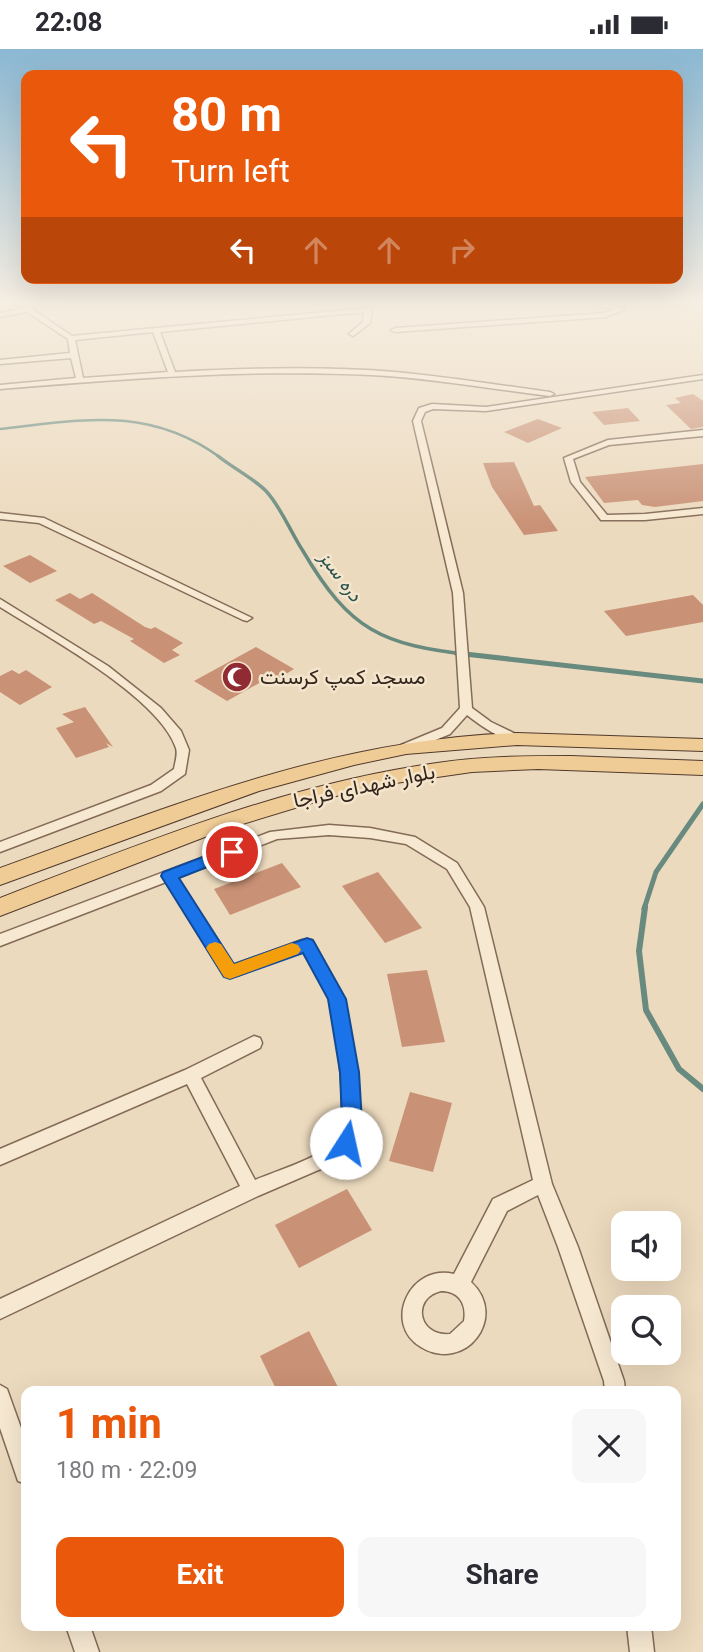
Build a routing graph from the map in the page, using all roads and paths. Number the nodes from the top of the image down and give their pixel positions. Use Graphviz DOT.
graph roads {
  1 [pos="96,379"];
  2 [pos="428,379"];
  3 [pos="690,379"];
  4 [pos="80,380"];
  5 [pos="0,387"];
  6 [pos="566,396"];
  7 [pos="703,433"];
  8 [pos="703,510"];
  9 [pos="0,516"];
  10 [pos="0,602"];
  11 [pos="247,618"];
  12 [pos="466,709"];
  13 [pos="520,739"];
  14 [pos="703,745"];
  15 [pos="405,748"];
  16 [pos="703,768"];
  17 [pos="0,847"];
  18 [pos="169,876"];
  19 [pos="0,877"];
  20 [pos="0,907"];
  21 [pos="0,940"];
  22 [pos="254,1043"];
  23 [pos="191,1075"];
  24 [pos="0,1157"];
  25 [pos="543,1184"];
  26 [pos="251,1190"];
  27 [pos="458,1286"];
  28 [pos="0,1309"];
  29 [pos="613,1386"];
  30 [pos="0,1396"];
  31 [pos="21,1458"];
  32 [pos="80,1631"];
  33 [pos="640,1631"];
  34 [pos="87,1652"];
  35 [pos="642,1652"];
  1 -- 4 [label="street"];
  2 -- 6 [label="street"];
  3 -- 6 [label="street"];
  4 -- 5 [label="street"];
  6 -- 12 [label="street"];
  7 -- 8 [label="street"];
  9 -- 11 [label="street"];
  10 -- 17 [label="street"];
  12 -- 13 [label="street"];
  12 -- 15 [label="street"];
  13 -- 14 [label="main road, بلوار شهدای فراجا"];
  13 -- 15 [label="main road, بلوار شهدای فراجا"];
  15 -- 19 [label="main road, بلوار شهدای فراجا"];
  16 -- 20 [label="main road, بلوار شهدای فراجا"];
  18 -- 21 [label="street"];
  18 -- 25 [label="street"];
  18 -- 26 [label="street"];
  22 -- 23 [label="street"];
  23 -- 24 [label="street"];
  23 -- 26 [label="street"];
  25 -- 27 [label="street"];
  25 -- 29 [label="street"];
  26 -- 28 [label="street"];
  30 -- 31 [label="street"];
  32 -- 34 [label="street"];
  33 -- 35 [label="street"];
}
